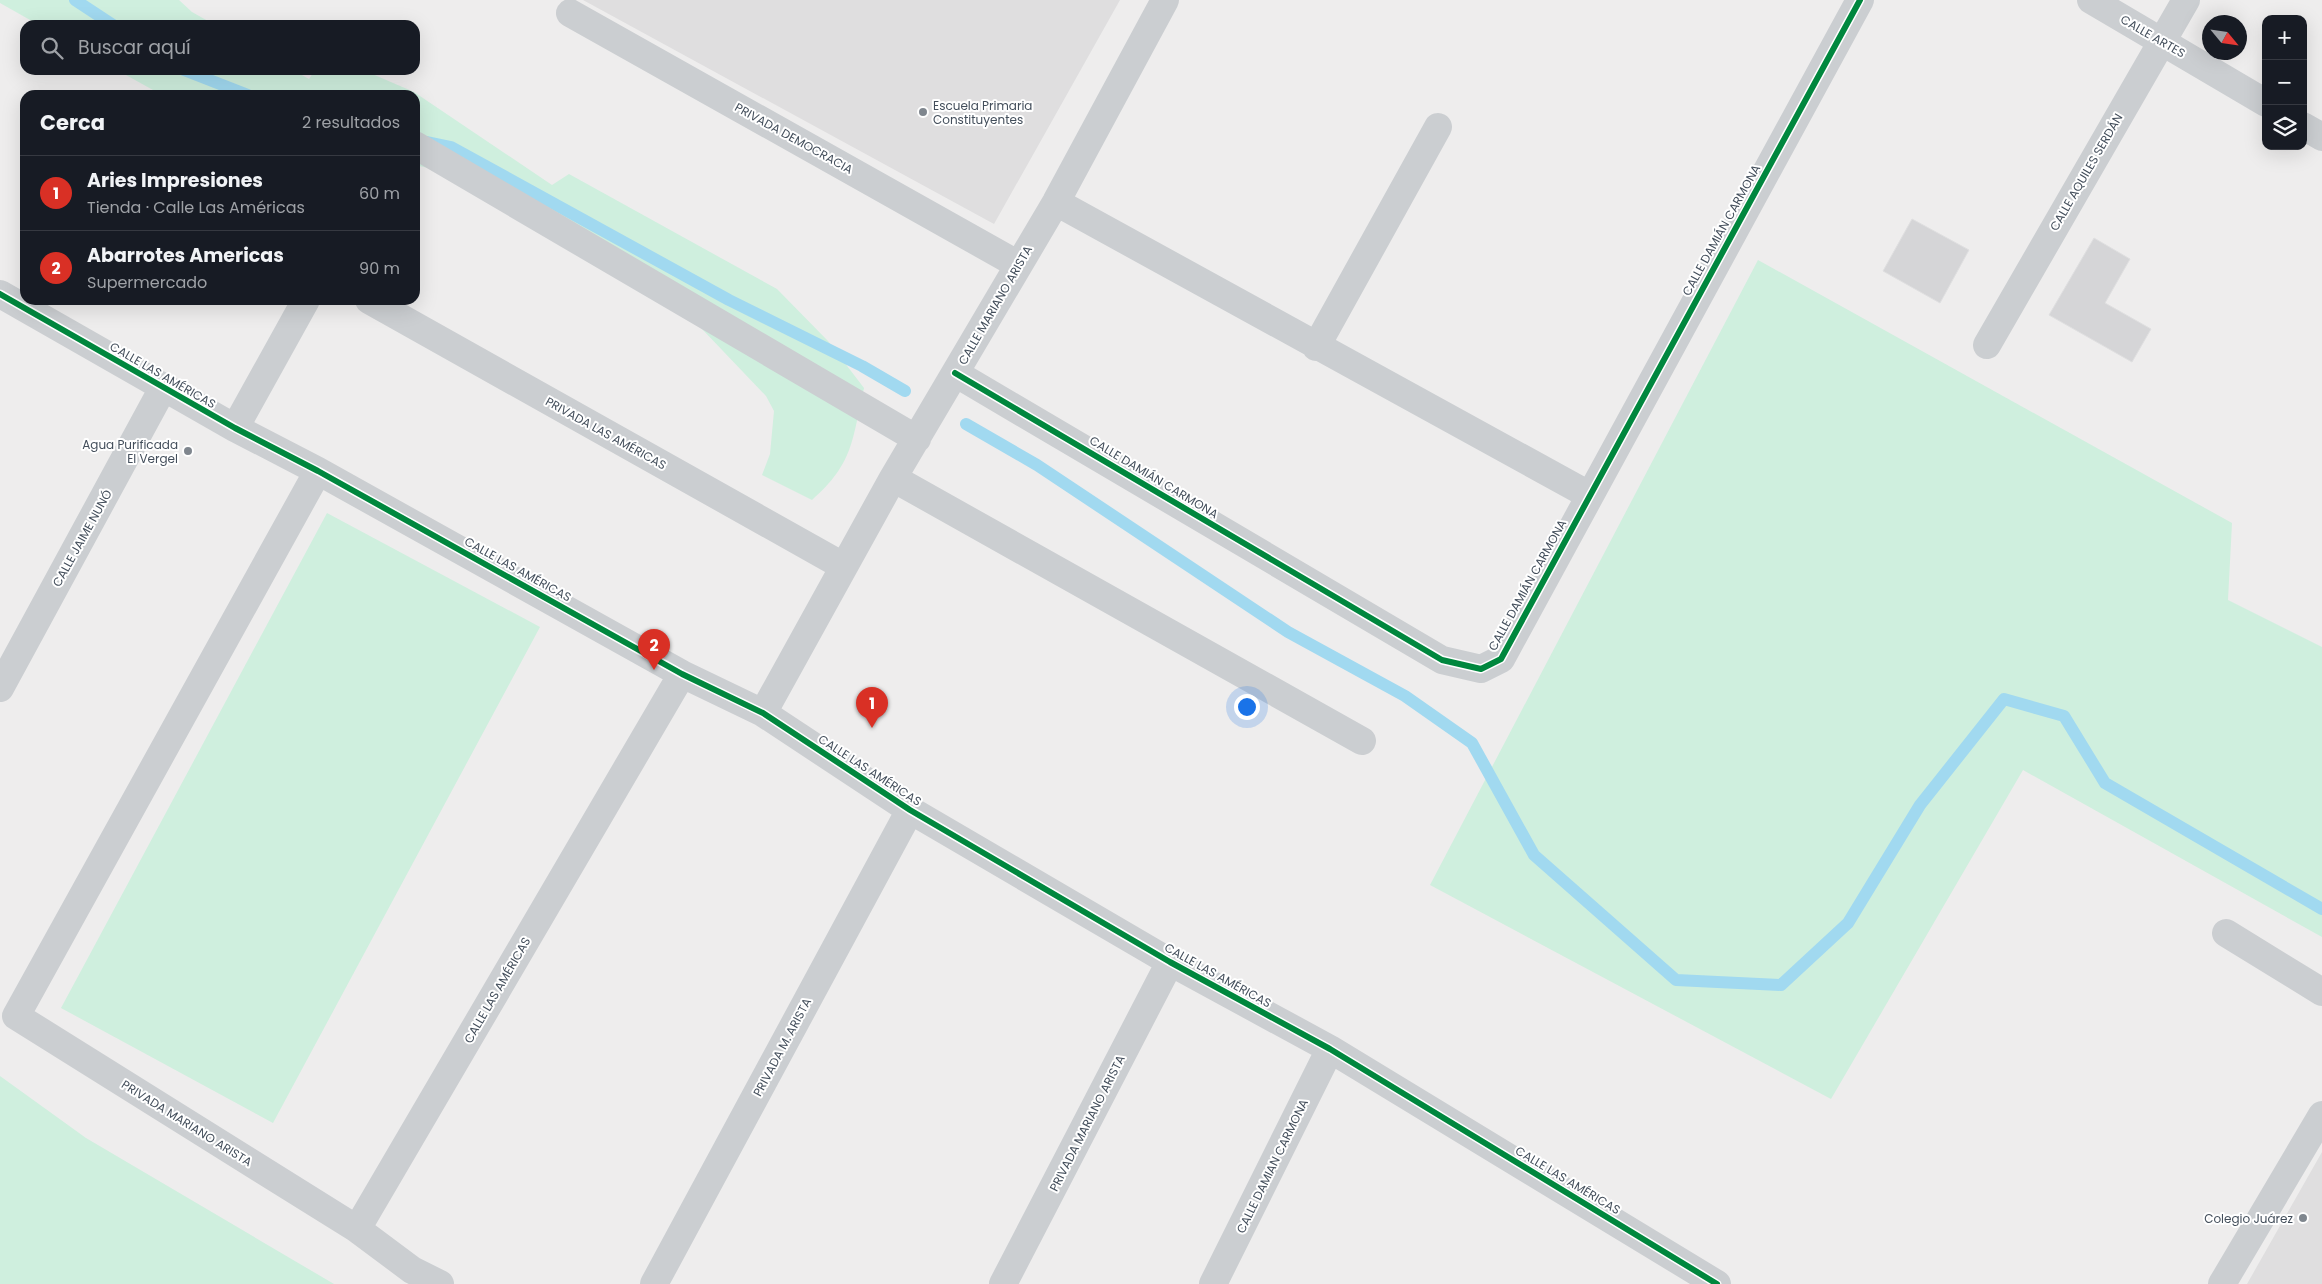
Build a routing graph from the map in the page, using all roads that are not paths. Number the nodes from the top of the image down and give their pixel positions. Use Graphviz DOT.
graph roads {
  1 [pos="1165,0"];
  2 [pos="1860,0"];
  3 [pos="2091,0"];
  4 [pos="2186,0"];
  5 [pos="570,13"];
  6 [pos="2163,41"];
  7 [pos="2262,101"];
  8 [pos="1438,127"];
  9 [pos="2307,129"];
  10 [pos="2322,138"];
  11 [pos="420,148"];
  12 [pos="1056,202"];
  13 [pos="1018,264"];
  14 [pos="0,294"];
  15 [pos="303,305"];
  16 [pos="378,305"];
  17 [pos="1987,344"];
  18 [pos="1316,347"];
  19 [pos="955,373"];
  20 [pos="163,388"];
  21 [pos="235,428"];
  22 [pos="917,439"];
  23 [pos="318,472"];
  24 [pos="893,478"];
  25 [pos="1589,495"];
  26 [pos="843,566"];
  27 [pos="682,674"];
  28 [pos="0,688"];
  29 [pos="763,713"];
  30 [pos="1362,741"];
  31 [pos="910,810"];
  32 [pos="2226,933"];
  33 [pos="1170,962"];
  34 [pos="2322,992"];
  35 [pos="1330,1049"];
  36 [pos="2322,1115"];
  37 [pos="358,1229"];
  38 [pos="440,1284"];
  39 [pos="654,1284"];
  40 [pos="1003,1284"];
  41 [pos="1213,1284"];
  42 [pos="1717,1284"];
  43 [pos="2222,1284"];
  1 -- 12 [label="street, CALLE MARIANO ARISTA"];
  2 -- 25 [label="street, CALLE DAMIÁN CARMONA"];
  3 -- 6 [label="street, CALLE ARTES"];
  4 -- 6 [label="street, CALLE AQUILES SERDÁN"];
  5 -- 13 [label="street, PRIVADA DEMOCRACIA"];
  6 -- 7 [label="street, CALLE ARTES"];
  6 -- 17 [label="street, CALLE AQUILES SERDÁN"];
  8 -- 18 [label="street"];
  9 -- 10 [label="street"];
  11 -- 22 [label="street"];
  12 -- 13 [label="street, CALLE MARIANO ARISTA"];
  12 -- 18 [label="street"];
  13 -- 19 [label="street, CALLE MARIANO ARISTA"];
  14 -- 20 [label="street, CALLE LAS AMÉRICAS"];
  15 -- 21 [label="street"];
  16 -- 26 [label="street, PRIVADA LAS AMÉRICAS"];
  18 -- 25 [label="street"];
  19 -- 22 [label="street, CALLE MARIANO ARISTA"];
  19 -- 25 [label="street, CALLE DAMIÁN CARMONA"];
  20 -- 21 [label="street, CALLE LAS AMÉRICAS"];
  20 -- 28 [label="street, CALLE JAIME NUNÓ"];
  21 -- 23 [label="street, CALLE LAS AMÉRICAS"];
  22 -- 24 [label="street, CALLE MARIANO ARISTA"];
  23 -- 27 [label="street, CALLE LAS AMÉRICAS"];
  23 -- 37 [label="street, PRIVADA MARIANO ARISTA"];
  24 -- 26 [label="street, CALLE MARIANO ARISTA"];
  24 -- 30 [label="street"];
  26 -- 29 [label="street, CALLE MARIANO ARISTA"];
  27 -- 29 [label="street, CALLE LAS AMÉRICAS"];
  27 -- 37 [label="street, CALLE LAS AMÉRICAS"];
  29 -- 31 [label="street, CALLE LAS AMÉRICAS"];
  31 -- 33 [label="street, CALLE LAS AMÉRICAS"];
  31 -- 39 [label="street, PRIVADA M. ARISTA"];
  32 -- 34 [label="street"];
  33 -- 35 [label="street, CALLE LAS AMÉRICAS"];
  33 -- 40 [label="street, PRIVADA MARIANO ARISTA"];
  35 -- 41 [label="street, CALLE DAMIAN CARMONA"];
  35 -- 42 [label="street, CALLE LAS AMÉRICAS"];
  36 -- 43 [label="street"];
  37 -- 38 [label="street, PRIVADA MARIANO ARISTA"];
}
